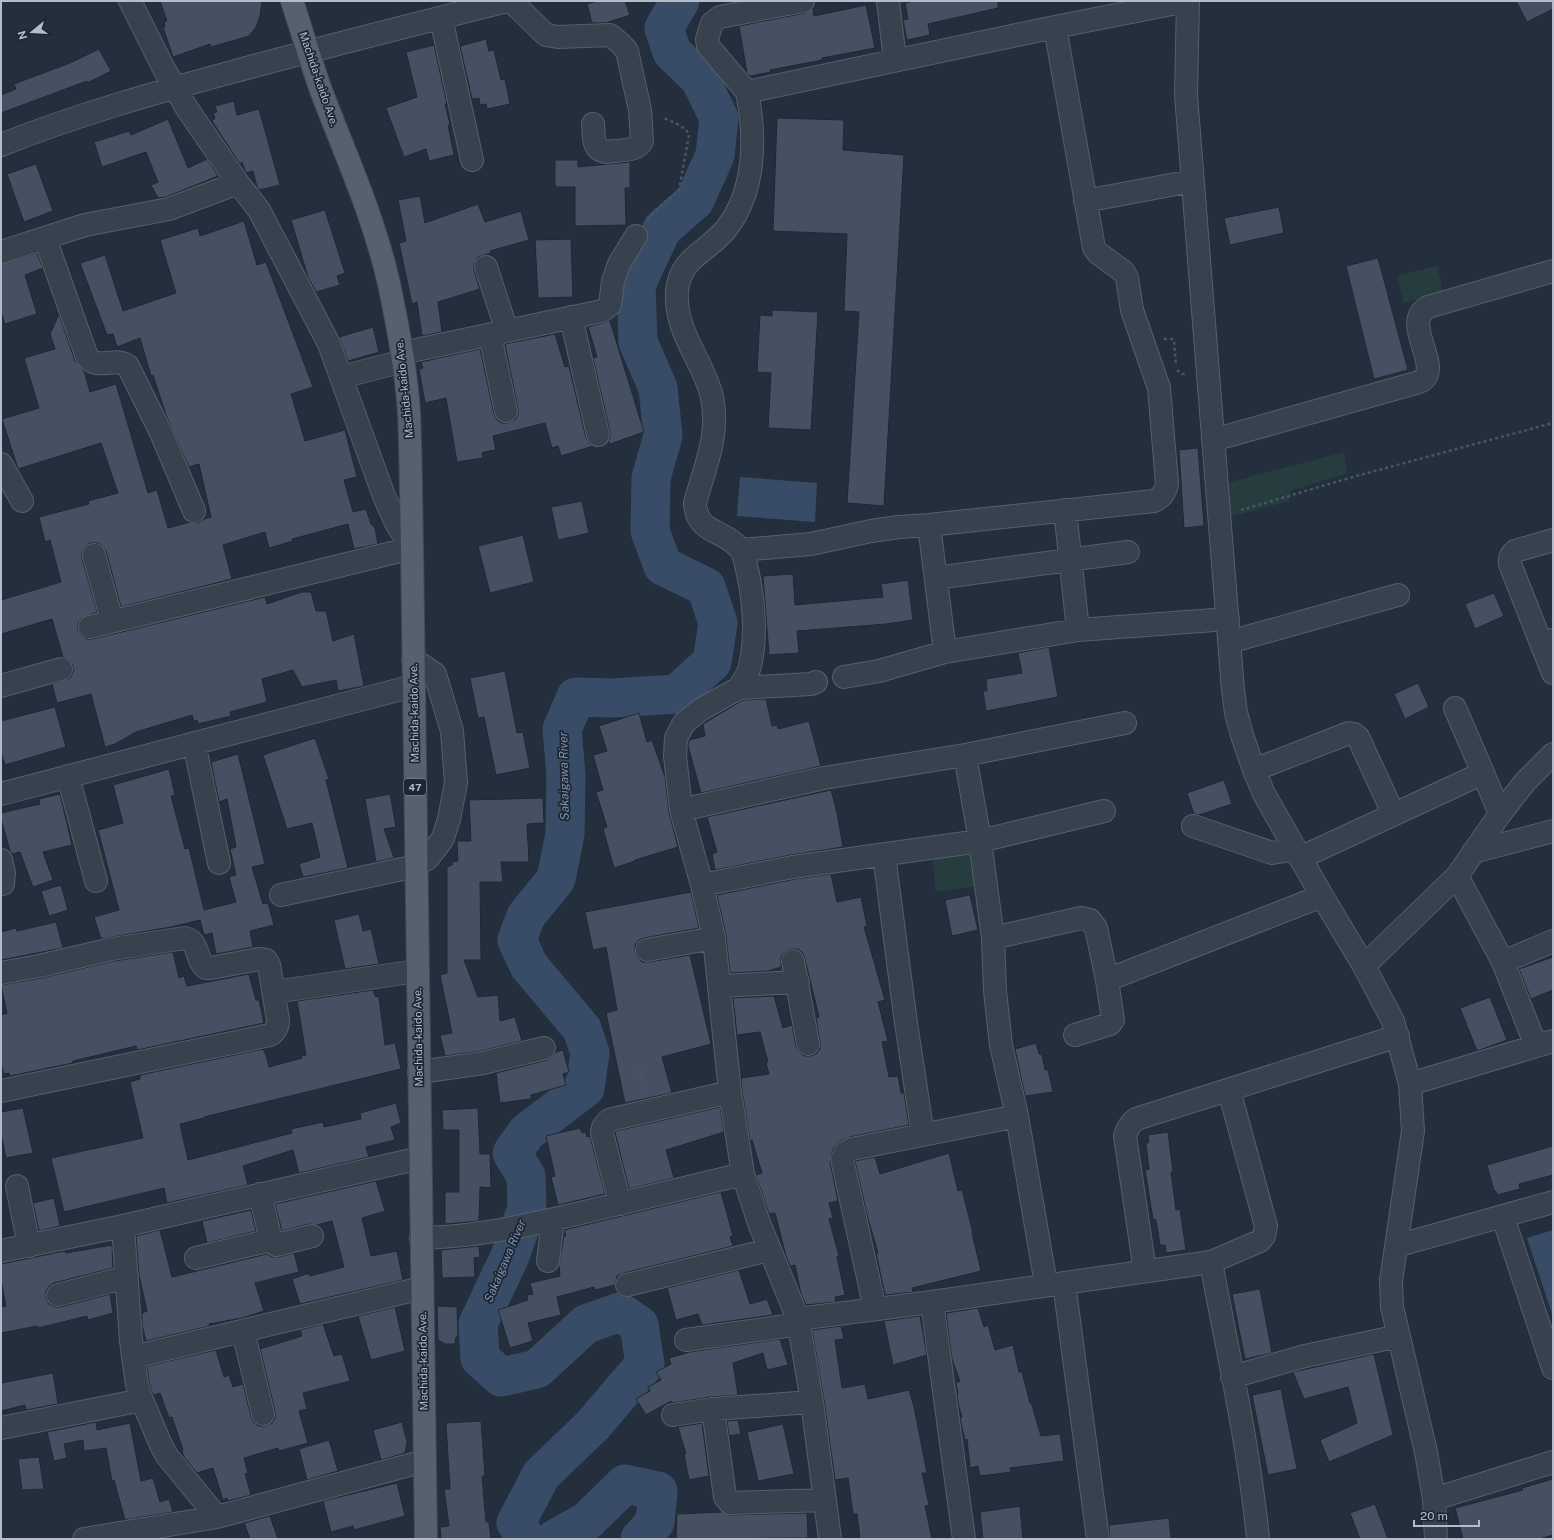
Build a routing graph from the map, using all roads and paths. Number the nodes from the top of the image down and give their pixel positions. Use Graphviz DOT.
graph roads {
  1 [pos="130,1"];
  2 [pos="292,1"];
  3 [pos="507,1"];
  4 [pos="511,1"];
  5 [pos="803,1"];
  6 [pos="888,1"];
  7 [pos="1188,1"];
  8 [pos="441,18"];
  9 [pos="1055,27"];
  10 [pos="309,51"];
  11 [pos="895,60"];
  12 [pos="175,87"];
  13 [pos="747,92"];
  14 [pos="640,110"];
  15 [pos="593,124"];
  16 [pos="1,145"];
  17 [pos="472,160"];
  18 [pos="1192,181"];
  19 [pos="238,183"];
  20 [pos="1085,201"];
  21 [pos="636,236"];
  22 [pos="45,238"];
  23 [pos="1,252"];
  24 [pos="486,268"];
  25 [pos="1553,271"];
  26 [pos="571,317"];
  27 [pos="498,333"];
  28 [pos="403,357"];
  29 [pos="342,377"];
  30 [pos="506,412"];
  31 [pos="1553,423"];
  32 [pos="598,435"];
  33 [pos="1212,440"];
  34 [pos="1,464"];
  35 [pos="22,501"];
  36 [pos="1065,510"];
  37 [pos="194,511"];
  38 [pos="1219,516"];
  39 [pos="929,525"];
  40 [pos="1553,540"];
  41 [pos="412,548"];
  42 [pos="742,550"];
  43 [pos="1128,552"];
  44 [pos="94,555"];
  45 [pos="1070,559"];
  46 [pos="936,578"];
  47 [pos="1398,595"];
  48 [pos="1228,619"];
  49 [pos="112,621"];
  50 [pos="90,627"];
  51 [pos="1078,630"];
  52 [pos="1547,641"];
  53 [pos="1229,642"];
  54 [pos="945,652"];
  55 [pos="413,660"];
  56 [pos="61,669"];
  57 [pos="1553,673"];
  58 [pos="844,677"];
  59 [pos="816,682"];
  60 [pos="1,686"];
  61 [pos="413,686"];
  62 [pos="739,688"];
  63 [pos="1455,708"];
  64 [pos="1125,723"];
  65 [pos="194,743"];
  66 [pos="1553,754"];
  67 [pos="965,755"];
  68 [pos="1254,770"];
  69 [pos="1483,773"];
  70 [pos="68,776"];
  71 [pos="1,794"];
  72 [pos="681,810"];
  73 [pos="1104,811"];
  74 [pos="1393,813"];
  75 [pos="1500,814"];
  76 [pos="1194,826"];
  77 [pos="1553,831"];
  78 [pos="980,841"];
  79 [pos="1473,852"];
  80 [pos="1298,854"];
  81 [pos="884,855"];
  82 [pos="1,860"];
  83 [pos="219,863"];
  84 [pos="416,866"];
  85 [pos="1457,876"];
  86 [pos="96,881"];
  87 [pos="3,884"];
  88 [pos="702,885"];
  89 [pos="281,894"];
  90 [pos="1322,896"];
  91 [pos="714,938"];
  92 [pos="993,938"];
  93 [pos="1553,941"];
  94 [pos="647,950"];
  95 [pos="1503,962"];
  96 [pos="1364,966"];
  97 [pos="418,971"];
  98 [pos="1,973"];
  99 [pos="1107,980"];
  100 [pos="720,986"];
  101 [pos="274,992"];
  102 [pos="1075,1035"];
  103 [pos="1398,1036"];
  104 [pos="1545,1043"];
  105 [pos="808,1044"];
  106 [pos="544,1048"];
  107 [pos="419,1072"];
  108 [pos="1410,1084"];
  109 [pos="1229,1090"];
  110 [pos="1,1091"];
  111 [pos="730,1092"];
  112 [pos="1017,1116"];
  113 [pos="923,1135"];
  114 [pos="420,1158"];
  115 [pos="743,1174"];
  116 [pos="17,1186"];
  117 [pos="260,1194"];
  118 [pos="1553,1202"];
  119 [pos="620,1204"];
  120 [pos="1503,1217"];
  121 [pos="549,1221"];
  122 [pos="124,1226"];
  123 [pos="312,1236"];
  124 [pos="421,1238"];
  125 [pos="271,1240"];
  126 [pos="29,1246"];
  127 [pos="1396,1246"];
  128 [pos="769,1250"];
  129 [pos="1,1251"];
  130 [pos="196,1258"];
  131 [pos="548,1261"];
  132 [pos="1211,1262"];
  133 [pos="1145,1271"];
  134 [pos="128,1277"];
  135 [pos="1055,1284"];
  136 [pos="627,1285"];
  137 [pos="422,1288"];
  138 [pos="58,1295"];
  139 [pos="932,1302"];
  140 [pos="875,1309"];
  141 [pos="799,1322"];
  142 [pos="243,1331"];
  143 [pos="1399,1336"];
  144 [pos="686,1340"];
  145 [pos="133,1357"];
  146 [pos="1553,1368"];
  147 [pos="1232,1377"];
  148 [pos="142,1400"];
  149 [pos="812,1402"];
  150 [pos="714,1409"];
  151 [pos="263,1414"];
  152 [pos="673,1415"];
  153 [pos="1,1428"];
  154 [pos="424,1461"];
  155 [pos="1553,1462"];
  156 [pos="1434,1499"];
  157 [pos="825,1500"];
  158 [pos="217,1517"];
  159 [pos="84,1539"];
  160 [pos="426,1539"];
  161 [pos="830,1539"];
  162 [pos="964,1539"];
  163 [pos="1098,1539"];
  164 [pos="1258,1539"];
  165 [pos="1436,1539"];
  1 -- 12 [label="street"];
  2 -- 10 [label="main road, Machida-kaido Ave. / 47"];
  3 -- 8 [label="street"];
  4 -- 14 [label="street"];
  5 -- 13 [label="street"];
  6 -- 11 [label="street"];
  7 -- 9 [label="street"];
  7 -- 18 [label="street"];
  8 -- 10 [label="street"];
  8 -- 17 [label="street"];
  9 -- 11 [label="street"];
  9 -- 20 [label="street"];
  10 -- 12 [label="street"];
  10 -- 28 [label="main road, Machida-kaido Ave. / 47"];
  11 -- 13 [label="street"];
  12 -- 16 [label="street"];
  12 -- 19 [label="street"];
  13 -- 42 [label="street"];
  14 -- 15 [label="street"];
  14 -- 21 [label="path"];
  18 -- 20 [label="street"];
  18 -- 33 [label="street"];
  19 -- 22 [label="street"];
  19 -- 29 [label="street"];
  20 -- 36 [label="street"];
  21 -- 26 [label="street"];
  22 -- 23 [label="street"];
  22 -- 37 [label="street"];
  24 -- 27 [label="street"];
  25 -- 33 [label="street"];
  26 -- 27 [label="street"];
  26 -- 32 [label="street"];
  27 -- 28 [label="street"];
  27 -- 30 [label="street"];
  28 -- 29 [label="street"];
  28 -- 41 [label="main road, Machida-kaido Ave. / 47"];
  29 -- 41 [label="street"];
  31 -- 38 [label="path"];
  33 -- 38 [label="street"];
  34 -- 35 [label="street"];
  36 -- 39 [label="street"];
  36 -- 45 [label="street"];
  38 -- 48 [label="street"];
  39 -- 42 [label="street"];
  39 -- 46 [label="street"];
  40 -- 52 [label="street"];
  41 -- 49 [label="street"];
  41 -- 55 [label="main road, Machida-kaido Ave. / 47"];
  42 -- 62 [label="street"];
  43 -- 45 [label="street"];
  44 -- 49 [label="street"];
  45 -- 46 [label="street"];
  45 -- 51 [label="street"];
  46 -- 54 [label="street"];
  47 -- 53 [label="street"];
  48 -- 51 [label="street"];
  48 -- 53 [label="street"];
  49 -- 50 [label="street"];
  51 -- 54 [label="street"];
  52 -- 57 [label="street"];
  53 -- 68 [label="street"];
  54 -- 58 [label="street"];
  55 -- 61 [label="main road, Machida-kaido Ave. / 47"];
  55 -- 84 [label="street"];
  56 -- 60 [label="street"];
  59 -- 62 [label="street"];
  61 -- 65 [label="street"];
  61 -- 84 [label="main road, Machida-kaido Ave. / 47"];
  62 -- 72 [label="street"];
  63 -- 69 [label="street"];
  64 -- 67 [label="street"];
  65 -- 70 [label="street"];
  65 -- 83 [label="street"];
  66 -- 75 [label="street"];
  67 -- 72 [label="street"];
  67 -- 78 [label="street"];
  68 -- 74 [label="street"];
  68 -- 80 [label="street"];
  69 -- 74 [label="street"];
  69 -- 75 [label="street"];
  70 -- 71 [label="street"];
  70 -- 86 [label="street"];
  72 -- 88 [label="street"];
  73 -- 78 [label="street"];
  74 -- 80 [label="street"];
  75 -- 79 [label="street"];
  76 -- 80 [label="street"];
  77 -- 79 [label="street"];
  78 -- 81 [label="street"];
  78 -- 92 [label="street"];
  79 -- 85 [label="street"];
  80 -- 90 [label="street"];
  81 -- 88 [label="street"];
  81 -- 113 [label="street"];
  82 -- 87 [label="street"];
  84 -- 89 [label="street"];
  84 -- 97 [label="main road, Machida-kaido Ave. / 47"];
  85 -- 95 [label="street"];
  85 -- 96 [label="street"];
  88 -- 91 [label="street"];
  90 -- 96 [label="street"];
  90 -- 99 [label="street"];
  91 -- 94 [label="street"];
  91 -- 100 [label="street"];
  92 -- 99 [label="street"];
  92 -- 112 [label="street"];
  93 -- 95 [label="street"];
  95 -- 104 [label="street"];
  96 -- 103 [label="street"];
  97 -- 101 [label="street"];
  97 -- 107 [label="main road, Machida-kaido Ave. / 47"];
  98 -- 101 [label="street"];
  99 -- 102 [label="street"];
  100 -- 105 [label="street"];
  100 -- 111 [label="street"];
  101 -- 110 [label="street"];
  103 -- 108 [label="street"];
  103 -- 109 [label="street"];
  104 -- 108 [label="street"];
  106 -- 107 [label="street"];
  107 -- 114 [label="main road, Machida-kaido Ave. / 47"];
  108 -- 127 [label="street"];
  109 -- 132 [label="street"];
  109 -- 133 [label="street"];
  111 -- 115 [label="street"];
  111 -- 119 [label="street"];
  112 -- 113 [label="street"];
  112 -- 135 [label="street"];
  113 -- 140 [label="street"];
  114 -- 117 [label="street"];
  114 -- 124 [label="main road, Machida-kaido Ave. / 47"];
  115 -- 119 [label="street"];
  115 -- 128 [label="street"];
  116 -- 126 [label="street"];
  117 -- 122 [label="street"];
  117 -- 125 [label="street"];
  118 -- 120 [label="street"];
  119 -- 121 [label="street"];
  120 -- 127 [label="street"];
  120 -- 146 [label="street"];
  121 -- 124 [label="street"];
  121 -- 131 [label="street"];
  122 -- 126 [label="street"];
  122 -- 134 [label="street"];
  123 -- 125 [label="street"];
  124 -- 137 [label="main road, Machida-kaido Ave. / 47"];
  125 -- 130 [label="street"];
  126 -- 129 [label="street"];
  127 -- 143 [label="street"];
  128 -- 136 [label="street"];
  128 -- 141 [label="street"];
  132 -- 133 [label="street"];
  132 -- 147 [label="street"];
  133 -- 135 [label="street"];
  134 -- 138 [label="street"];
  134 -- 145 [label="street"];
  135 -- 139 [label="street"];
  135 -- 163 [label="street"];
  137 -- 142 [label="street"];
  137 -- 154 [label="main road, Machida-kaido Ave. / 47"];
  139 -- 140 [label="street"];
  139 -- 162 [label="street"];
  140 -- 141 [label="street"];
  141 -- 144 [label="street"];
  141 -- 149 [label="street"];
  142 -- 145 [label="street"];
  142 -- 151 [label="street"];
  143 -- 147 [label="street"];
  143 -- 156 [label="street"];
  145 -- 148 [label="street"];
  147 -- 164 [label="street"];
  148 -- 153 [label="street"];
  148 -- 158 [label="street"];
  149 -- 150 [label="street"];
  149 -- 157 [label="street"];
  150 -- 152 [label="street"];
  150 -- 157 [label="street"];
  154 -- 158 [label="street"];
  154 -- 160 [label="main road, Machida-kaido Ave. / 47"];
  155 -- 156 [label="street"];
  156 -- 165 [label="street"];
  157 -- 161 [label="street"];
  158 -- 159 [label="street"];
}
